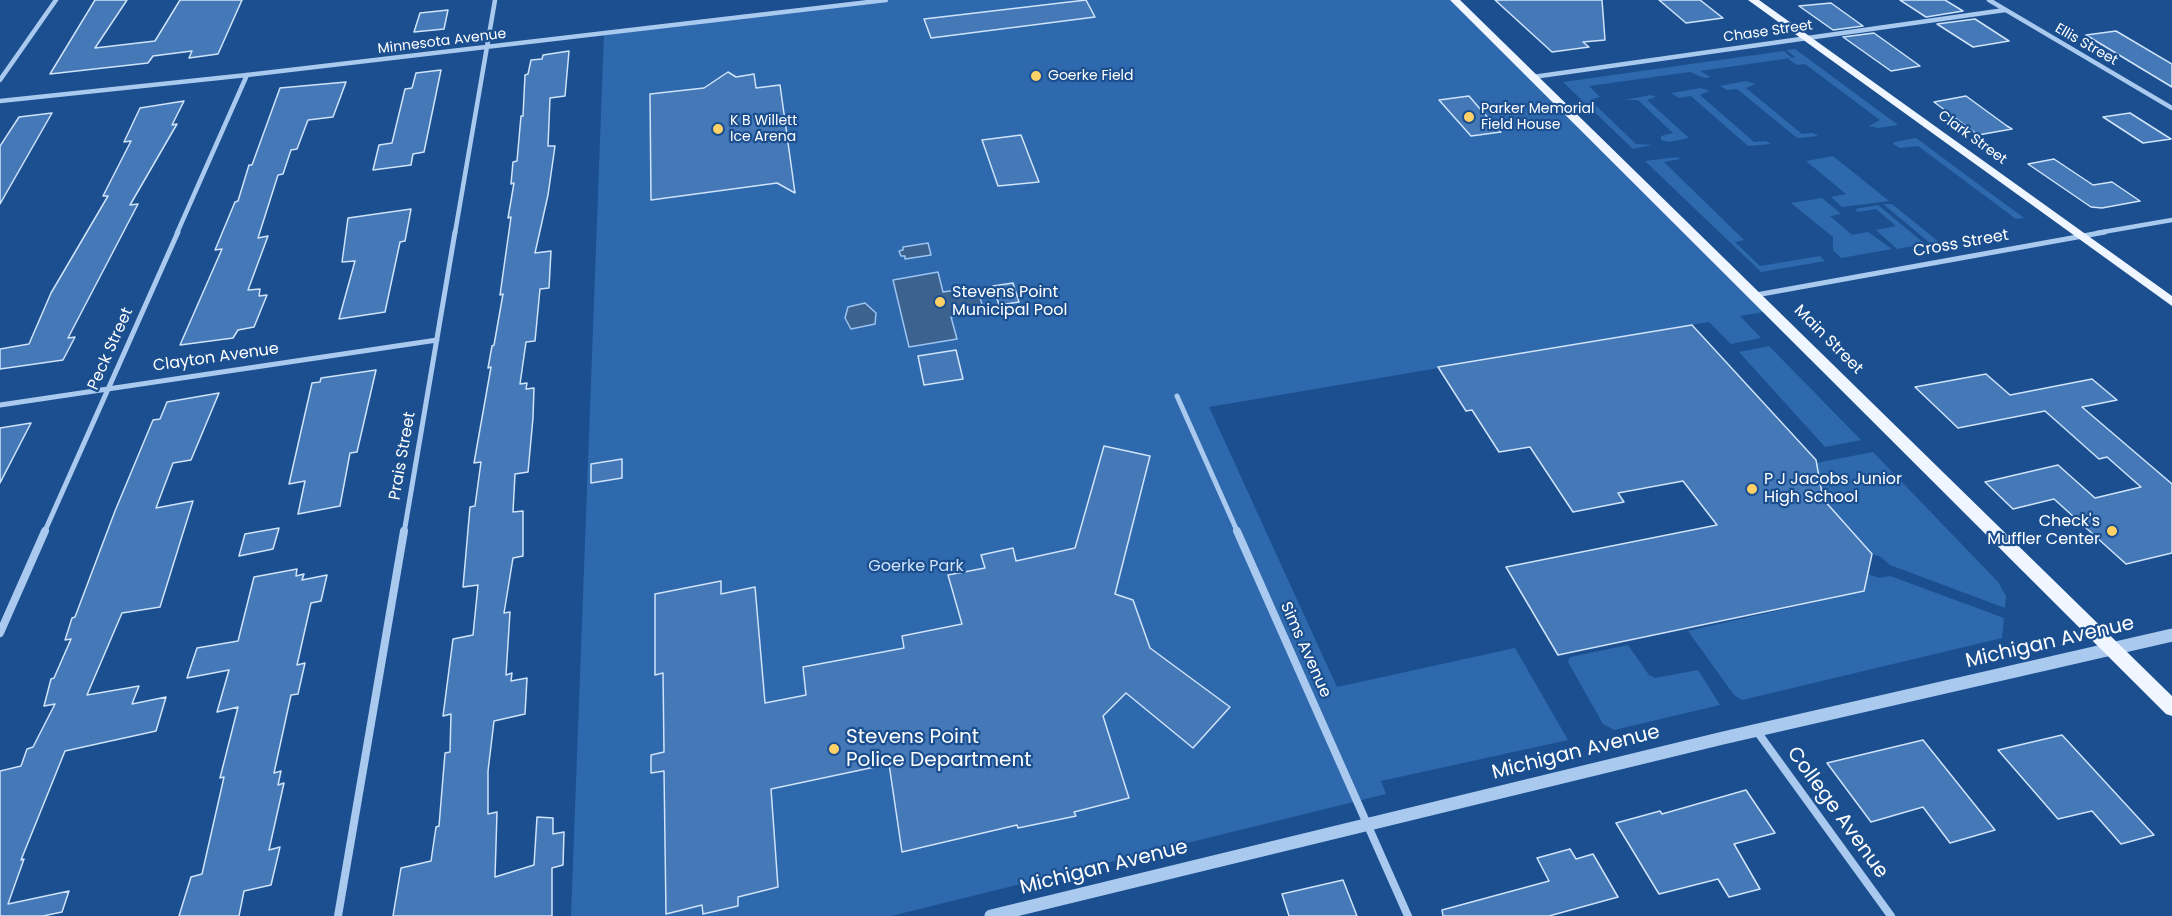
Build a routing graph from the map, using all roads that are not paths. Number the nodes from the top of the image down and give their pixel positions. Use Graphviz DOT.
graph roads {
  1 [pos="56,0"];
  2 [pos="495,0"];
  3 [pos="886,0"];
  4 [pos="1455,0"];
  5 [pos="1753,0"];
  6 [pos="1989,0"];
  7 [pos="854,2"];
  8 [pos="2005,10"];
  9 [pos="1807,37"];
  10 [pos="488,47"];
  11 [pos="247,75"];
  12 [pos="1533,77"];
  13 [pos="0,80"];
  14 [pos="0,101"];
  15 [pos="2172,101"];
  16 [pos="2163,102"];
  17 [pos="2172,108"];
  18 [pos="2172,220"];
  19 [pos="2080,236"];
  20 [pos="1756,295"];
  21 [pos="2172,302"];
  22 [pos="436,340"];
  23 [pos="108,388"];
  24 [pos="1177,396"];
  25 [pos="0,405"];
  26 [pos="0,633"];
  27 [pos="2172,635"];
  28 [pos="2112,650"];
  29 [pos="2172,708"];
  30 [pos="1756,730"];
  31 [pos="1367,824"];
  32 [pos="338,916"];
  33 [pos="991,916"];
  34 [pos="1408,916"];
  35 [pos="1891,916"];
  1 -- 13 [label="street"];
  2 -- 10 [label="street, Prais Street"];
  3 -- 7 [label="street, Minnesota Avenue"];
  4 -- 12 [label="main road, Main Street"];
  5 -- 9 [label="main road, Clark Street"];
  6 -- 8 [label="street, Ellis Street"];
  7 -- 10 [label="street, Minnesota Avenue"];
  8 -- 9 [label="street, Chase Street"];
  8 -- 16 [label="street, Ellis Street"];
  9 -- 12 [label="street, Chase Street"];
  9 -- 19 [label="main road, Clark Street"];
  10 -- 11 [label="street, Minnesota Avenue"];
  10 -- 22 [label="street, Prais Street"];
  11 -- 14 [label="street, Minnesota Avenue"];
  11 -- 23 [label="street, Peck Street"];
  12 -- 20 [label="main road, Main Street"];
  15 -- 16 [label="street"];
  16 -- 17 [label="street, Ellis Street"];
  18 -- 19 [label="street, Cross Street"];
  19 -- 20 [label="street, Cross Street"];
  19 -- 21 [label="main road, Clark Street"];
  20 -- 28 [label="main road, Main Street"];
  22 -- 23 [label="street, Clayton Avenue"];
  22 -- 32 [label="street, Prais Street"];
  23 -- 25 [label="street, Clayton Avenue"];
  23 -- 26 [label="street, Peck Street"];
  24 -- 31 [label="street, Sims Avenue"];
  27 -- 28 [label="street, Michigan Avenue"];
  28 -- 29 [label="main road, Main Street"];
  28 -- 30 [label="street, Michigan Avenue"];
  30 -- 31 [label="street, Michigan Avenue"];
  30 -- 35 [label="street, College Avenue"];
  31 -- 33 [label="street, Michigan Avenue"];
  31 -- 34 [label="street, Sims Avenue"];
}
